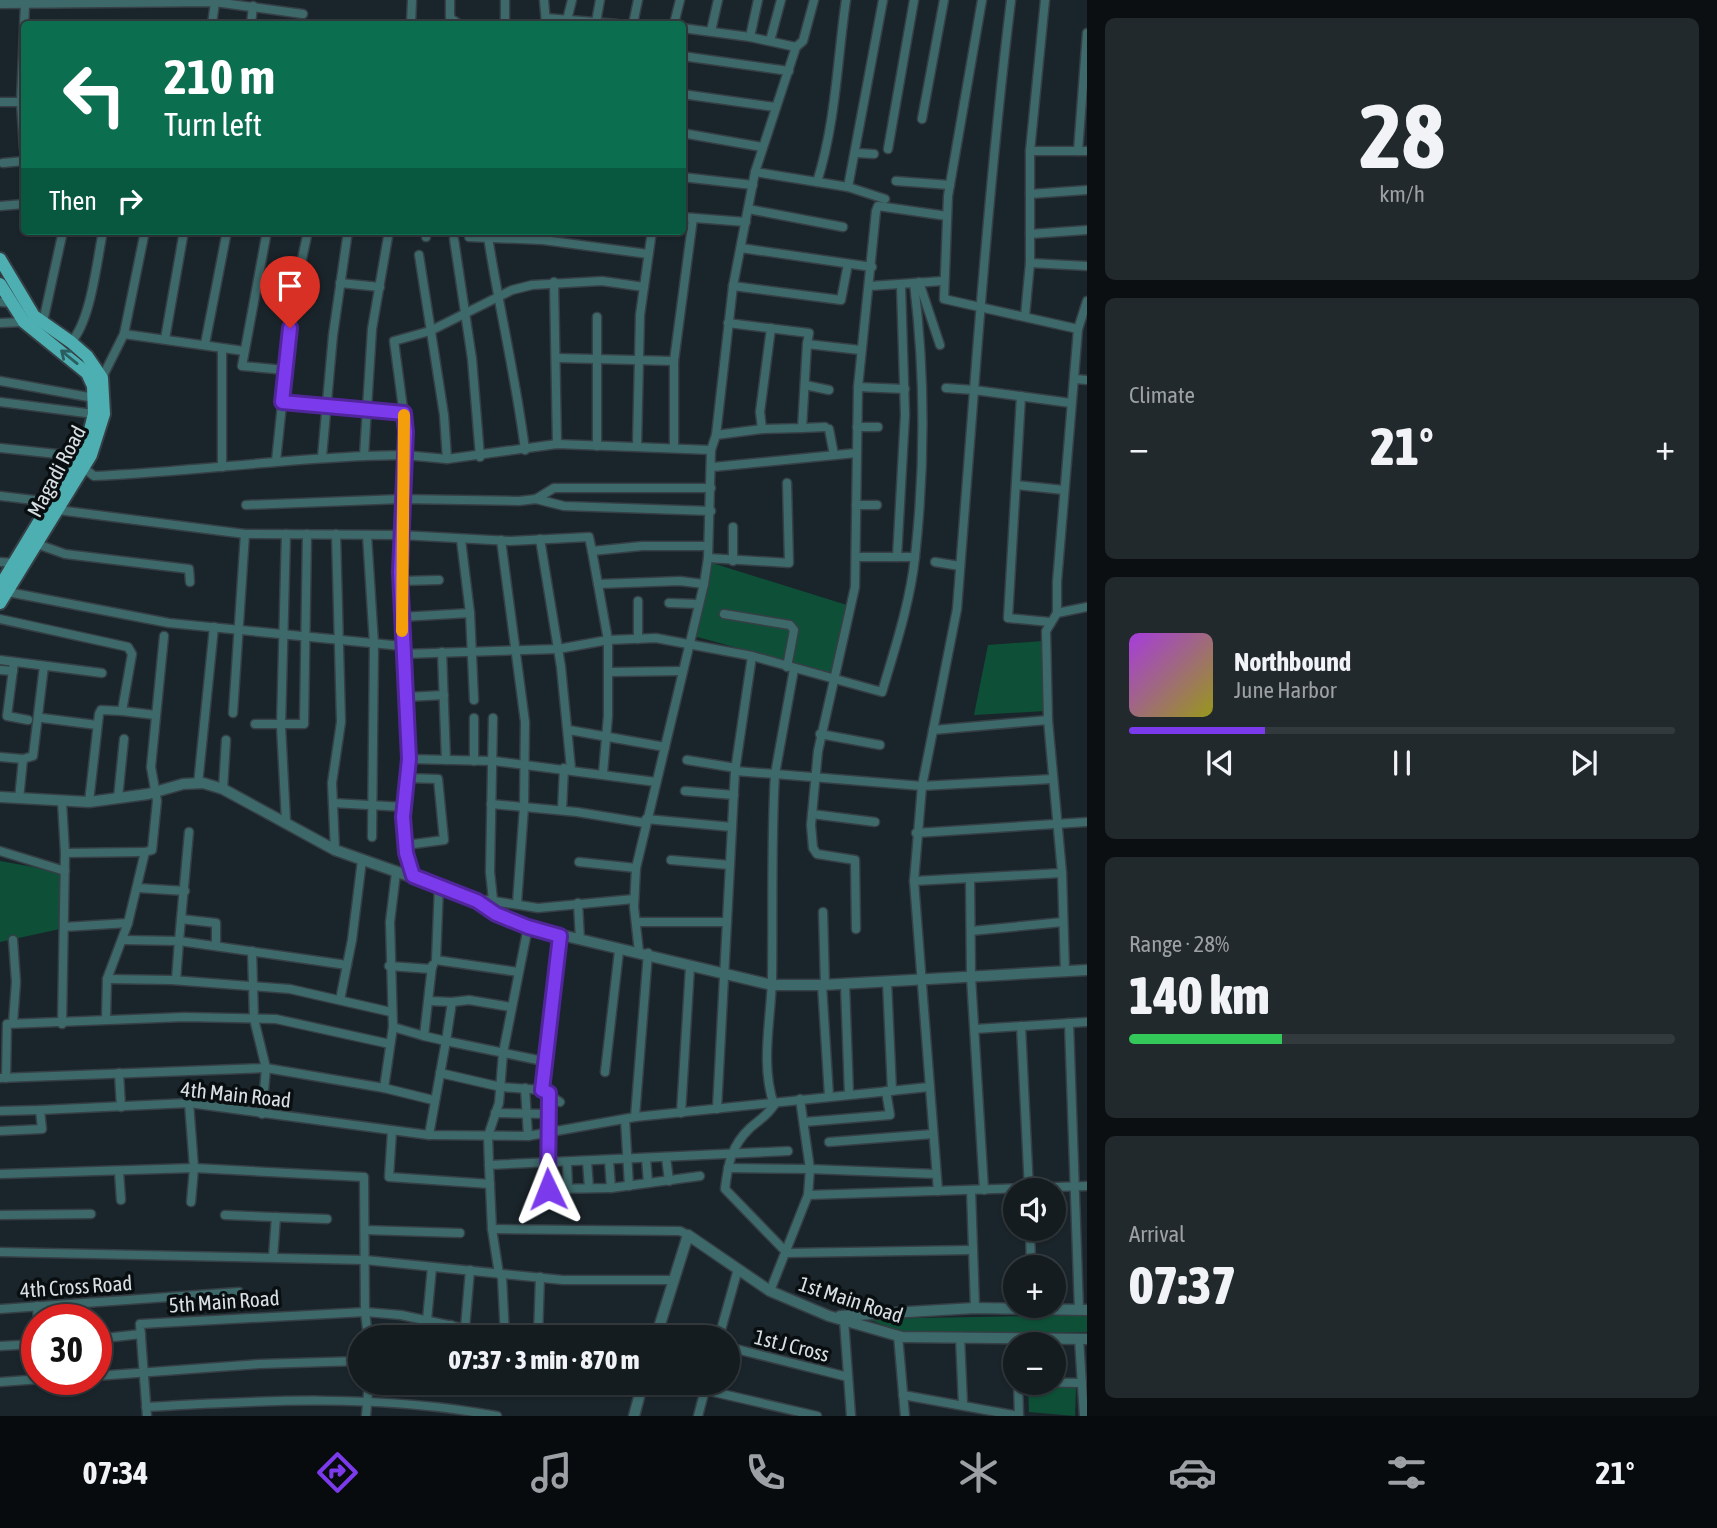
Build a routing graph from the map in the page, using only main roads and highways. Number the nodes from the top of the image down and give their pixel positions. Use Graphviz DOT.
graph roads {
  1 [pos="0,259"];
  2 [pos="0,284"];
  3 [pos="6,302"];
  4 [pos="79,465"];
  5 [pos="55,506"];
  6 [pos="3,594"];
  1 -- 4 [label="main road, Magadi Road"];
  2 -- 3 [label="main road, Magadi Road"];
  4 -- 3 [label="main road, Magadi Road, one-way"];
  4 -- 5 [label="main road, Magadi Road"];
  5 -- 6 [label="main road, Magadi Road"];
  5 -- 6 [label="main road, Magadi Road"];
}
